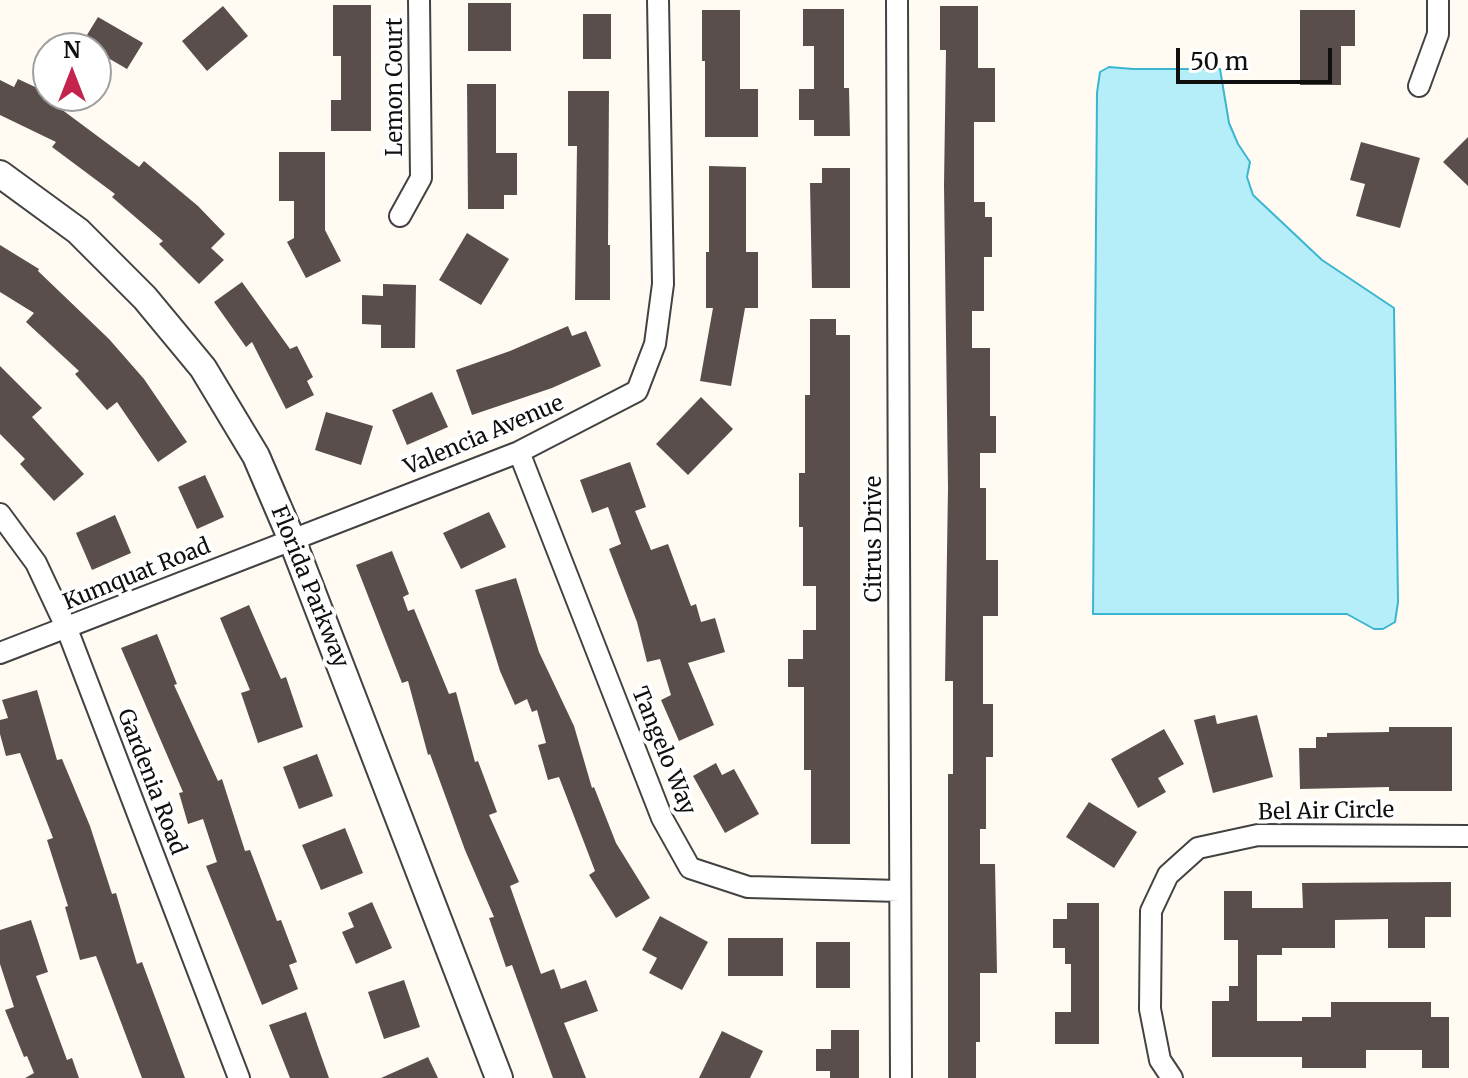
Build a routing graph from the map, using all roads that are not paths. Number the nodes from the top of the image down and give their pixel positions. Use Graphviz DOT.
graph roads {
  1 [pos="419,0"];
  2 [pos="658,0"];
  3 [pos="897,0"];
  4 [pos="1438,0"];
  5 [pos="1419,86"];
  6 [pos="0,174"];
  7 [pos="400,216"];
  8 [pos="519,452"];
  9 [pos="0,514"];
  10 [pos="292,540"];
  11 [pos="67,629"];
  12 [pos="0,653"];
  13 [pos="1468,836"];
  14 [pos="900,891"];
  15 [pos="239,1078"];
  16 [pos="499,1078"];
  17 [pos="901,1078"];
  18 [pos="1172,1078"];
  1 -- 7 [label="street, Lemon Court"];
  2 -- 8 [label="street, Valencia Avenue"];
  3 -- 14 [label="street, Citrus Drive"];
  4 -- 5 [label="street"];
  6 -- 10 [label="street, Florida Parkway"];
  8 -- 10 [label="street, Valencia Avenue"];
  8 -- 14 [label="street, Tangelo Way"];
  9 -- 11 [label="street, Gardenia Road"];
  10 -- 11 [label="street, Kumquat Road"];
  10 -- 16 [label="street, Florida Parkway"];
  11 -- 12 [label="street, Kumquat Road"];
  11 -- 15 [label="street, Gardenia Road"];
  13 -- 18 [label="street, Bel Air Circle"];
  14 -- 17 [label="street, Citrus Drive"];
}
